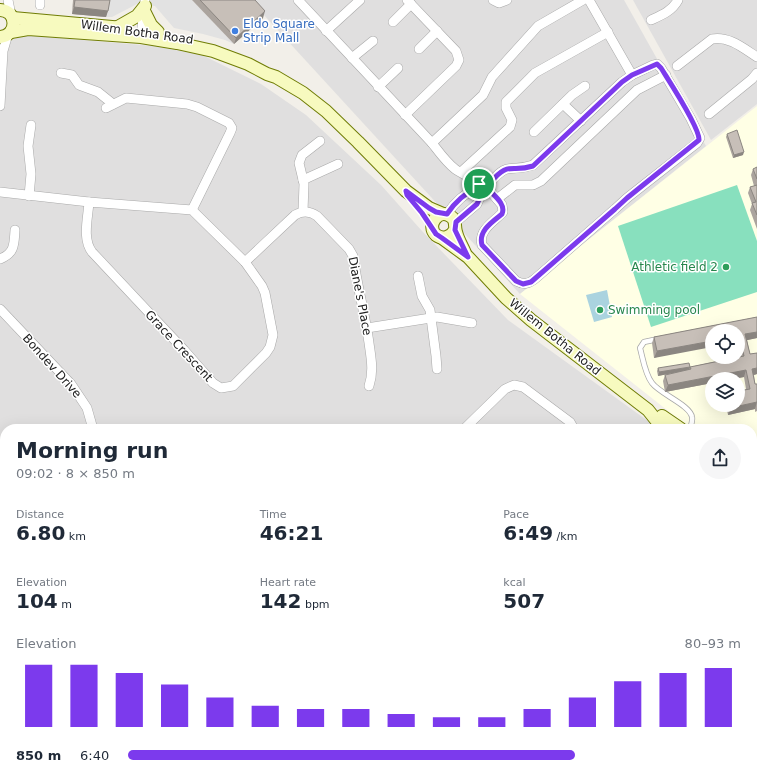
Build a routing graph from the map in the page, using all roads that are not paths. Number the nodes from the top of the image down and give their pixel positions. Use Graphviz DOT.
graph roads {
  1 [pos="8,0"];
  2 [pos="360,0"];
  3 [pos="493,0"];
  4 [pos="507,0"];
  5 [pos="584,0"];
  6 [pos="589,0"];
  7 [pos="678,0"];
  8 [pos="300,1"];
  9 [pos="409,2"];
  10 [pos="145,6"];
  11 [pos="8,14"];
  12 [pos="651,20"];
  13 [pos="392,22"];
  14 [pos="116,28"];
  15 [pos="326,31"];
  16 [pos="437,31"];
  17 [pos="158,32"];
  18 [pos="608,32"];
  19 [pos="6,34"];
  20 [pos="142,34"];
  21 [pos="372,41"];
  22 [pos="419,49"];
  23 [pos="757,57"];
  24 [pos="352,58"];
  25 [pos="677,66"];
  26 [pos="398,68"];
  27 [pos="61,73"];
  28 [pos="757,73"];
  29 [pos="632,75"];
  30 [pos="666,75"];
  31 [pos="276,76"];
  32 [pos="1,86"];
  33 [pos="585,86"];
  34 [pos="378,87"];
  35 [pos="563,104"];
  36 [pos="0,106"];
  37 [pos="709,114"];
  38 [pos="405,115"];
  39 [pos="581,121"];
  40 [pos="31,125"];
  41 [pos="534,132"];
  42 [pos="320,141"];
  43 [pos="560,141"];
  44 [pos="432,143"];
  45 [pos="572,152"];
  46 [pos="338,164"];
  47 [pos="461,172"];
  48 [pos="303,180"];
  49 [pos="484,188"];
  50 [pos="406,191"];
  51 [pos="0,192"];
  52 [pos="29,196"];
  53 [pos="497,199"];
  54 [pos="458,200"];
  55 [pos="89,202"];
  56 [pos="192,210"];
  57 [pos="303,212"];
  58 [pos="468,212"];
  59 [pos="450,220"];
  60 [pos="432,228"];
  61 [pos="15,230"];
  62 [pos="442,238"];
  63 [pos="468,257"];
  64 [pos="0,259"];
  65 [pos="245,262"];
  66 [pos="418,276"];
  67 [pos="0,308"];
  68 [pos="434,317"];
  69 [pos="472,322"];
  70 [pos="367,328"];
  71 [pos="667,337"];
  72 [pos="437,369"];
  73 [pos="369,386"];
  74 [pos="648,410"];
  75 [pos="92,424"];
  76 [pos="469,424"];
  77 [pos="571,424"];
  78 [pos="661,424"];
  79 [pos="674,424"];
  80 [pos="691,424"];
  1 -- 11 [label="street"];
  2 -- 15 [label="street"];
  3 -- 4 [label="street"];
  5 -- 44 [label="street"];
  6 -- 18 [label="street"];
  7 -- 12 [label="street"];
  8 -- 15 [label="street"];
  9 -- 13 [label="street"];
  9 -- 16 [label="street"];
  10 -- 14 [label="street"];
  10 -- 17 [label="street"];
  10 -- 20 [label="street"];
  11 -- 14 [label="street, Willem Botha Road"];
  11 -- 19 [label="street"];
  14 -- 20 [label="street, Willem Botha Road"];
  15 -- 24 [label="street"];
  16 -- 22 [label="street"];
  16 -- 38 [label="street"];
  17 -- 20 [label="street, Willem Botha Road"];
  17 -- 31 [label="street, Willem Botha Road"];
  18 -- 29 [label="street"];
  18 -- 47 [label="street"];
  19 -- 20 [label="street, Willem Botha Road"];
  19 -- 32 [label="street"];
  20 -- 31 [label="street, Willem Botha Road"];
  21 -- 24 [label="street"];
  23 -- 25 [label="street"];
  24 -- 34 [label="street"];
  26 -- 34 [label="street"];
  27 -- 56 [label="street"];
  28 -- 37 [label="street"];
  29 -- 30 [label="street"];
  29 -- 39 [label="street"];
  30 -- 45 [label="street"];
  30 -- 53 [label="street"];
  31 -- 50 [label="street, Willem Botha Road"];
  32 -- 36 [label="street"];
  33 -- 35 [label="street"];
  34 -- 38 [label="street"];
  35 -- 39 [label="street"];
  35 -- 41 [label="street"];
  38 -- 44 [label="street"];
  39 -- 43 [label="street"];
  40 -- 52 [label="street"];
  42 -- 48 [label="street"];
  43 -- 45 [label="street"];
  43 -- 49 [label="street"];
  44 -- 47 [label="street"];
  45 -- 53 [label="street"];
  46 -- 48 [label="street"];
  47 -- 49 [label="street"];
  48 -- 57 [label="street"];
  49 -- 53 [label="street"];
  49 -- 54 [label="street"];
  49 -- 58 [label="street"];
  50 -- 59 [label="street, Willem Botha Road"];
  50 -- 60 [label="street, Willem Botha Road"];
  51 -- 52 [label="street"];
  52 -- 55 [label="street"];
  54 -- 58 [label="street"];
  54 -- 59 [label="street"];
  55 -- 56 [label="street"];
  55 -- 65 [label="street, Grace Crescent"];
  56 -- 65 [label="street, Grace Crescent"];
  57 -- 65 [label="street"];
  57 -- 70 [label="street, Diane's Place"];
  58 -- 59 [label="street"];
  59 -- 60 [label="street"];
  59 -- 62 [label="street"];
  59 -- 63 [label="street, Willem Botha Road"];
  60 -- 62 [label="street"];
  61 -- 64 [label="street"];
  62 -- 63 [label="street, Willem Botha Road"];
  63 -- 74 [label="street, Willem Botha Road"];
  66 -- 68 [label="street"];
  67 -- 75 [label="street, Bondev Drive"];
  68 -- 69 [label="street"];
  68 -- 70 [label="street"];
  68 -- 72 [label="street"];
  70 -- 73 [label="street, Diane's Place"];
  71 -- 80 [label="lane"];
  74 -- 78 [label="street, Willem Botha Road"];
  74 -- 79 [label="street, Willem Botha Road"];
  76 -- 77 [label="street"];
}
